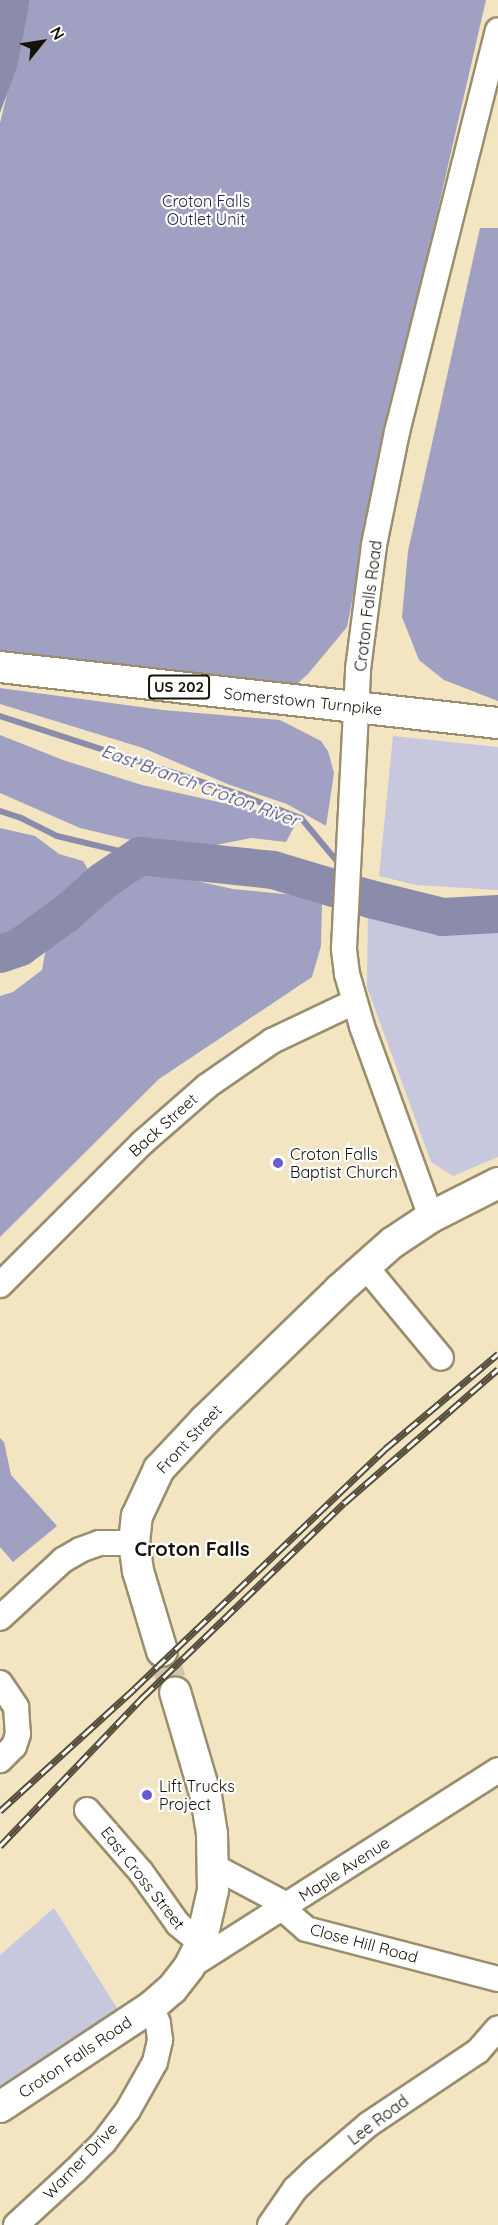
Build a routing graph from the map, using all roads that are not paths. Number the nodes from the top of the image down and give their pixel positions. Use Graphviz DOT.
graph roads {
  1 [pos="498,31"];
  2 [pos="0,667"];
  3 [pos="357,707"];
  4 [pos="498,723"];
  5 [pos="354,1002"];
  6 [pos="498,1183"];
  7 [pos="431,1217"];
  8 [pos="365,1266"];
  9 [pos="0,1285"];
  10 [pos="441,1358"];
  11 [pos="134,1543"];
  12 [pos="3,1611"];
  13 [pos="162,1651"];
  14 [pos="0,1683"];
  15 [pos="175,1692"];
  16 [pos="0,1760"];
  17 [pos="498,1770"];
  18 [pos="87,1809"];
  19 [pos="215,1867"];
  20 [pos="287,1905"];
  21 [pos="195,1955"];
  22 [pos="498,1979"];
  23 [pos="151,2007"];
  24 [pos="498,2028"];
  25 [pos="0,2107"];
  26 [pos="16,2225"];
  27 [pos="270,2225"];
  1 -- 3 [label="street, Croton Falls Road"];
  2 -- 3 [label="main road, Somerstown Turnpike / US 202"];
  3 -- 4 [label="main road, Somerstown Turnpike / US 202"];
  3 -- 5 [label="street, Croton Falls Road"];
  5 -- 7 [label="street, Croton Falls Road"];
  5 -- 9 [label="street, Back Street"];
  6 -- 7 [label="main road, Front Street"];
  7 -- 8 [label="main road, Front Street"];
  8 -- 10 [label="street"];
  8 -- 11 [label="main road, Front Street"];
  11 -- 12 [label="street"];
  11 -- 13 [label="main road"];
  14 -- 16 [label="street"];
  15 -- 19 [label="main road"];
  17 -- 20 [label="street, Maple Avenue"];
  18 -- 21 [label="street, East Cross Street"];
  19 -- 20 [label="street, Close Hill Road"];
  19 -- 21 [label="main road"];
  20 -- 21 [label="street, Maple Avenue"];
  20 -- 22 [label="street, Close Hill Road"];
  21 -- 23 [label="main road"];
  23 -- 25 [label="main road, Croton Falls Road"];
  23 -- 26 [label="street, Warner Drive"];
  24 -- 27 [label="street, Lee Road"];
}
